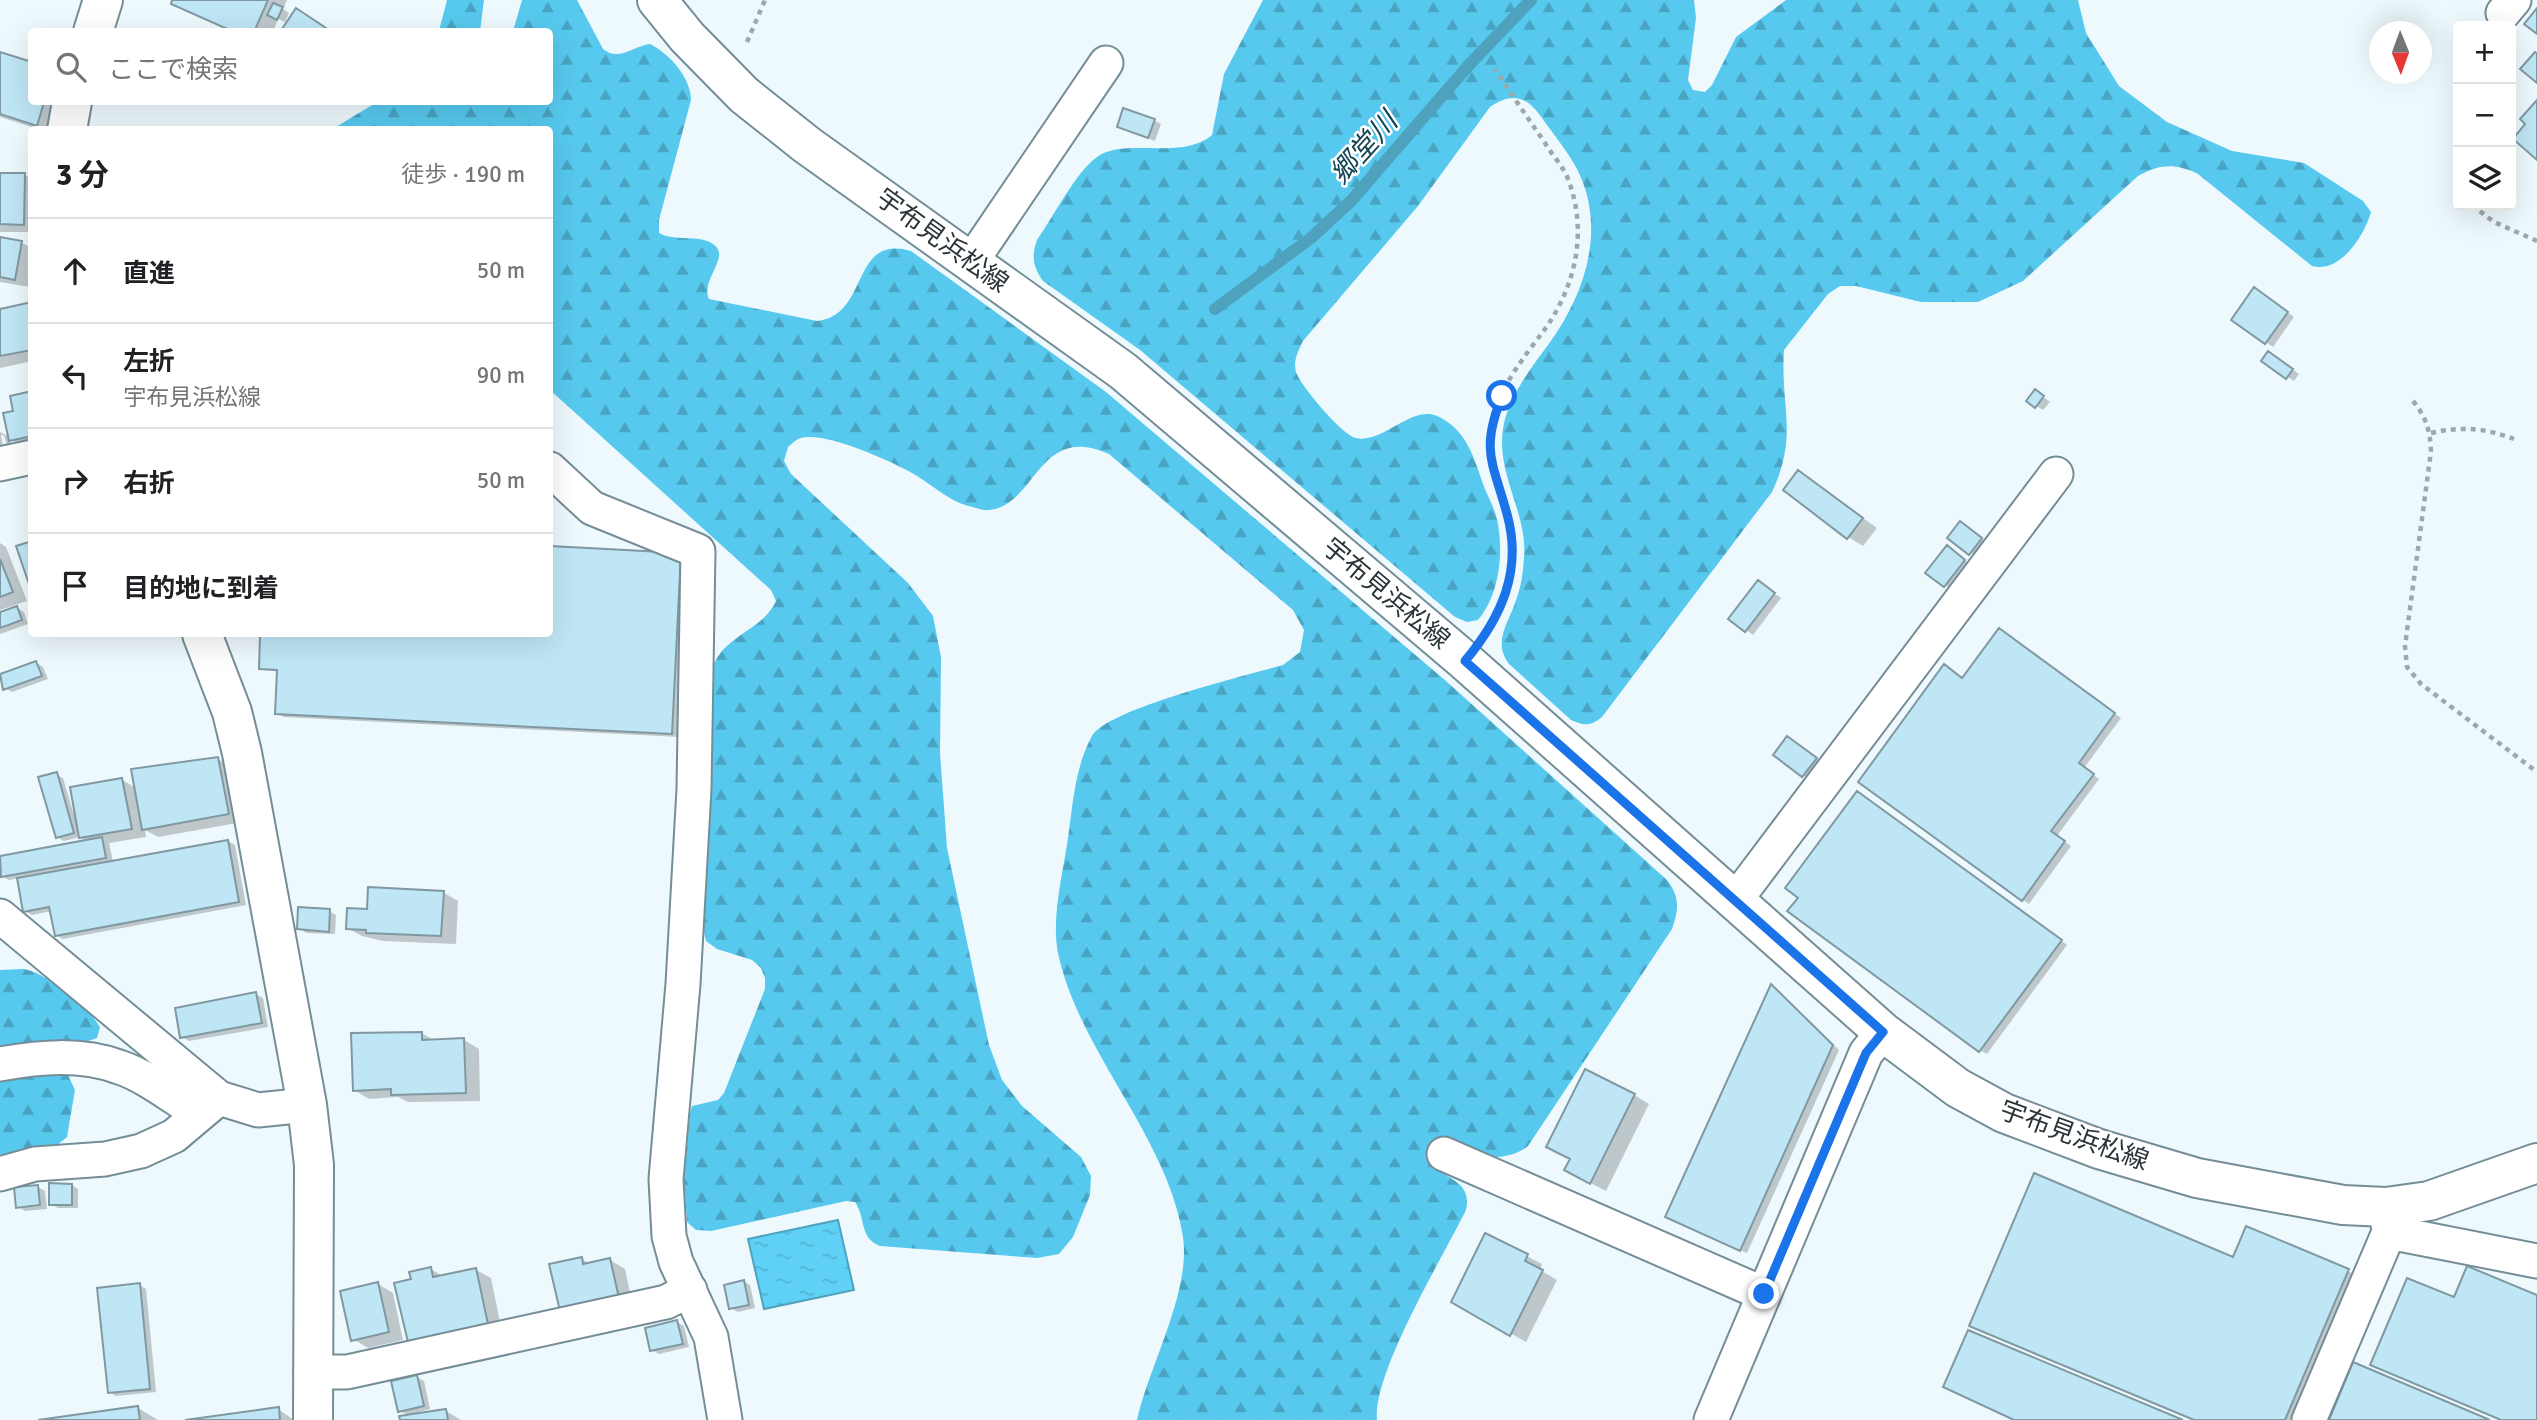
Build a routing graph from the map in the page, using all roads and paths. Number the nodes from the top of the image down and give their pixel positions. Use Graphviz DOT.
graph roads {
  1 [pos="103,0"];
  2 [pos="657,0"];
  3 [pos="94,28"];
  4 [pos="1106,64"];
  5 [pos="1495,69"];
  6 [pos="71,105"];
  7 [pos="68,126"];
  8 [pos="2478,210"];
  9 [pos="2537,241"];
  10 [pos="971,262"];
  11 [pos="2413,401"];
  12 [pos="2431,433"];
  13 [pos="2514,439"];
  14 [pos="28,458"];
  15 [pos="0,464"];
  16 [pos="553,472"];
  17 [pos="2056,474"];
  18 [pos="203,637"];
  19 [pos="1465,661"];
  20 [pos="2537,772"];
  21 [pos="1734,902"];
  22 [pos="0,916"];
  23 [pos="1883,1032"];
  24 [pos="0,1064"];
  25 [pos="307,1105"];
  26 [pos="210,1106"];
  27 [pos="1444,1154"];
  28 [pos="2537,1163"];
  29 [pos="0,1174"];
  30 [pos="2388,1219"];
  31 [pos="2537,1261"];
  32 [pos="690,1290"];
  33 [pos="1764,1294"];
  34 [pos="311,1372"];
  35 [pos="313,1420"];
  36 [pos="725,1420"];
  37 [pos="1711,1420"];
  38 [pos="2309,1420"];
  1 -- 3 [label="main road"];
  2 -- 10 [label="main road, 宇布見浜松線"];
  4 -- 10 [label="street"];
  5 -- 19 [label="path"];
  6 -- 7 [label="main road"];
  8 -- 9 [label="path"];
  10 -- 19 [label="main road, 宇布見浜松線"];
  11 -- 12 [label="path"];
  12 -- 13 [label="path"];
  12 -- 20 [label="path"];
  14 -- 15 [label="street"];
  16 -- 32 [label="street"];
  17 -- 21 [label="street"];
  18 -- 25 [label="main road"];
  19 -- 21 [label="main road, 宇布見浜松線"];
  21 -- 23 [label="main road, 宇布見浜松線"];
  22 -- 26 [label="street"];
  23 -- 30 [label="main road, 宇布見浜松線"];
  23 -- 33 [label="street"];
  24 -- 26 [label="street"];
  25 -- 26 [label="street"];
  25 -- 34 [label="main road"];
  26 -- 29 [label="street"];
  27 -- 33 [label="street"];
  28 -- 30 [label="main road, 宇布見浜松線"];
  30 -- 31 [label="street"];
  30 -- 38 [label="street"];
  32 -- 34 [label="street"];
  32 -- 36 [label="street"];
  33 -- 37 [label="street"];
  34 -- 35 [label="main road"];
}
